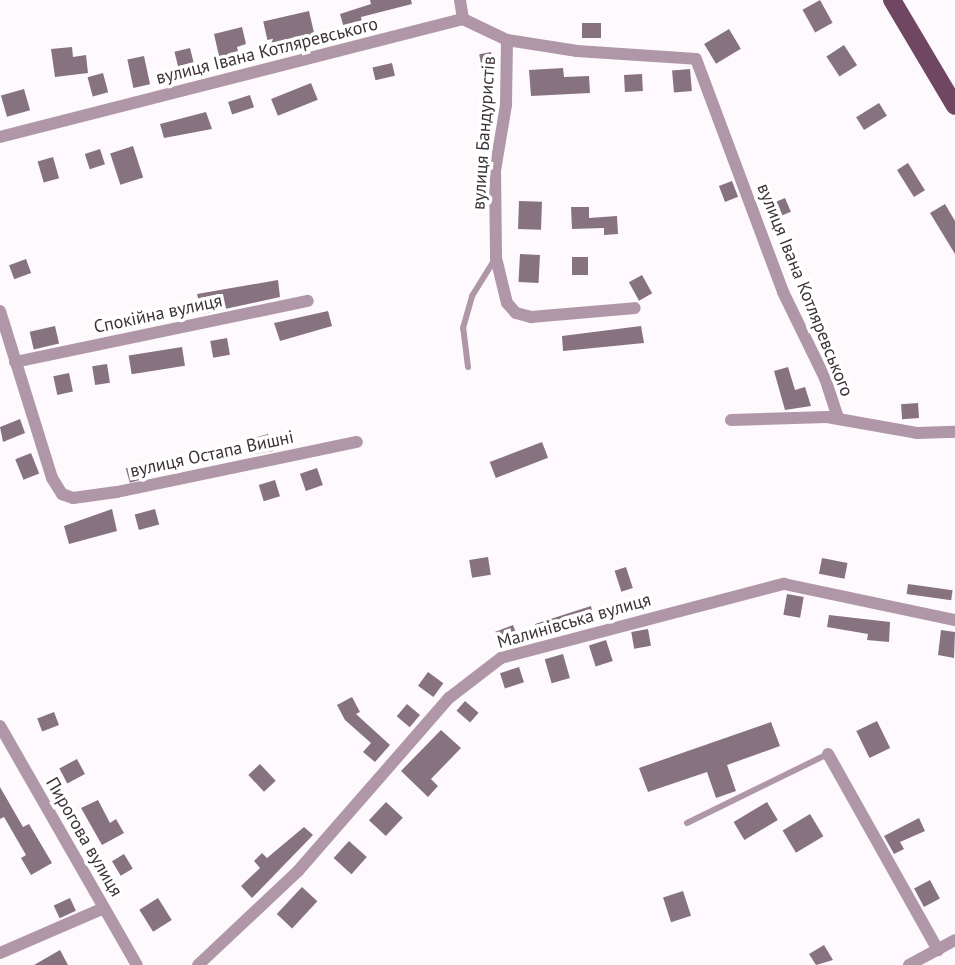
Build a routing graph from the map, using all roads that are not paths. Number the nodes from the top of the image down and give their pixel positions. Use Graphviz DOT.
graph roads {
  1 [pos="460,0"];
  2 [pos="892,0"];
  3 [pos="463,19"];
  4 [pos="507,40"];
  5 [pos="955,106"];
  6 [pos="0,137"];
  7 [pos="496,258"];
  8 [pos="308,301"];
  9 [pos="635,308"];
  10 [pos="0,310"];
  11 [pos="15,362"];
  12 [pos="468,368"];
  13 [pos="838,418"];
  14 [pos="731,420"];
  15 [pos="955,432"];
  16 [pos="357,442"];
  17 [pos="955,620"];
  18 [pos="0,726"];
  19 [pos="828,754"];
  20 [pos="687,823"];
  21 [pos="104,908"];
  22 [pos="955,940"];
  23 [pos="938,950"];
  24 [pos="0,953"];
  25 [pos="137,965"];
  26 [pos="198,965"];
  27 [pos="909,965"];
  1 -- 3 [label="street"];
  2 -- 5 [label="main road"];
  3 -- 4 [label="street, вулиця Івана Котляревського"];
  3 -- 6 [label="street, вулиця Івана Котляревського"];
  4 -- 7 [label="street, вулиця Бандуристів"];
  4 -- 13 [label="street, вулиця Івана Котляревського"];
  7 -- 9 [label="street, вулиця Бандуристів"];
  7 -- 12 [label="lane"];
  8 -- 11 [label="street, Спокійна вулиця"];
  10 -- 11 [label="street"];
  11 -- 16 [label="street, вулиця Остапа Вишні"];
  13 -- 14 [label="street"];
  13 -- 15 [label="street"];
  17 -- 26 [label="street, Малинівська вулиця"];
  18 -- 21 [label="street, Пирогова вулиця"];
  19 -- 20 [label="lane"];
  19 -- 23 [label="street"];
  21 -- 24 [label="street"];
  21 -- 25 [label="street, Пирогова вулиця"];
  22 -- 23 [label="street"];
  23 -- 27 [label="street"];
}
